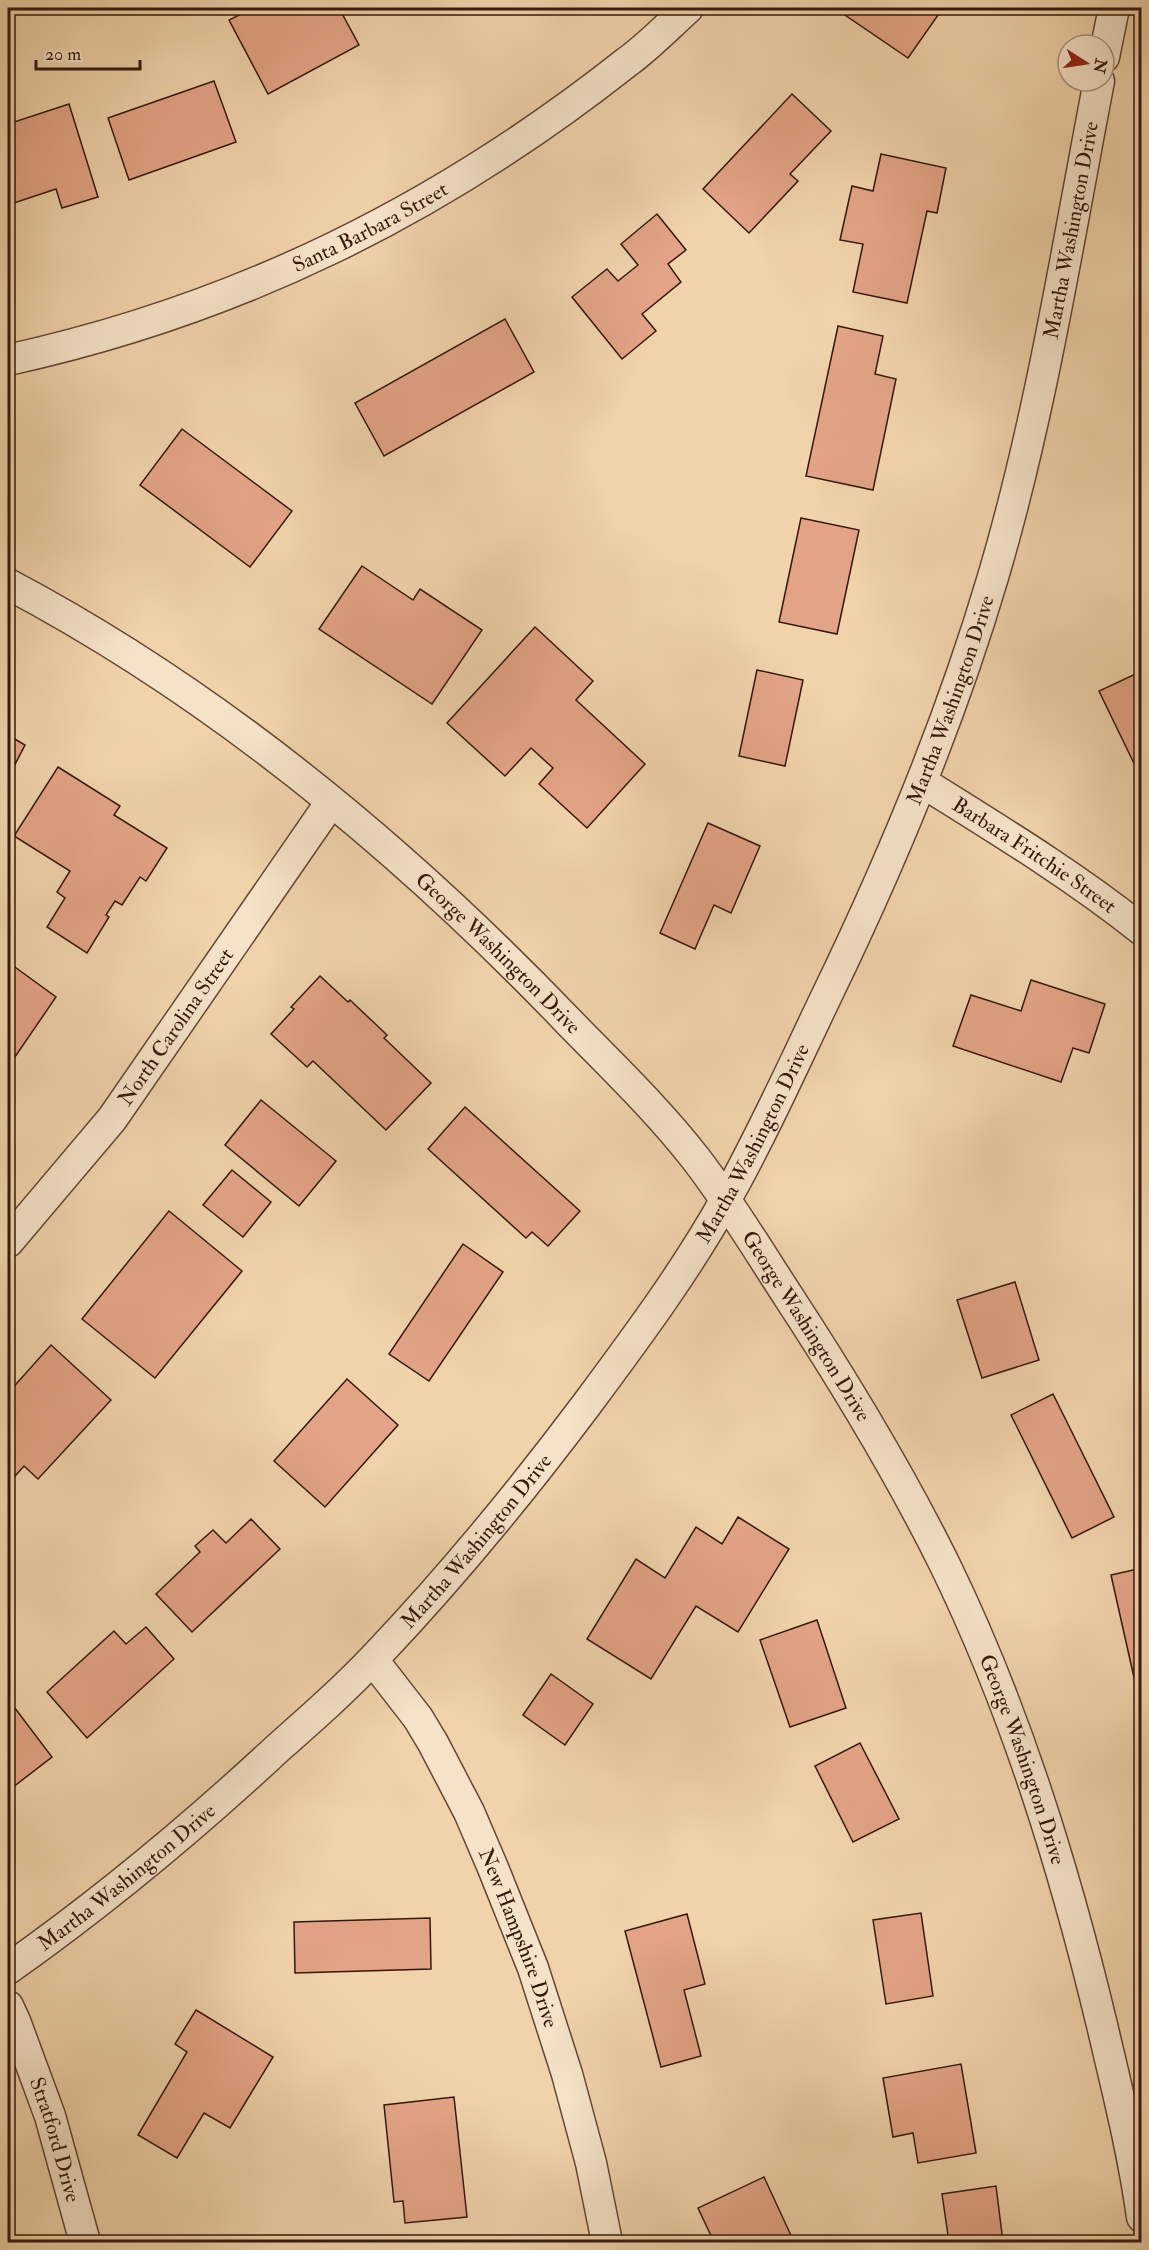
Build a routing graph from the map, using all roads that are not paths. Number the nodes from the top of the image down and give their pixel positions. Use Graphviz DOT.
graph roads {
  1 [pos="688,8"];
  2 [pos="1114,8"];
  3 [pos="1109,33"];
  4 [pos="1097,93"];
  5 [pos="8,360"];
  6 [pos="8,584"];
  7 [pos="922,782"];
  8 [pos="331,802"];
  9 [pos="1142,930"];
  10 [pos="726,1200"];
  11 [pos="8,1242"];
  12 [pos="373,1660"];
  13 [pos="8,1969"];
  14 [pos="8,2006"];
  15 [pos="1141,2211"];
  16 [pos="1142,2217"];
  17 [pos="85,2242"];
  18 [pos="607,2242"];
  1 -- 5 [label="street, Santa Barbara Street"];
  2 -- 3 [label="street"];
  4 -- 7 [label="street, Martha Washington Drive"];
  6 -- 8 [label="street, George Washington Drive"];
  7 -- 9 [label="street, Barbara Fritchie Street"];
  7 -- 10 [label="street, Martha Washington Drive"];
  8 -- 10 [label="street, George Washington Drive"];
  8 -- 11 [label="street, North Carolina Street"];
  10 -- 12 [label="street, Martha Washington Drive"];
  10 -- 15 [label="street, George Washington Drive"];
  12 -- 13 [label="street, Martha Washington Drive"];
  12 -- 18 [label="street, New Hampshire Drive"];
  14 -- 17 [label="street, Stratford Drive"];
  15 -- 16 [label="street, George Washington Drive"];
}
